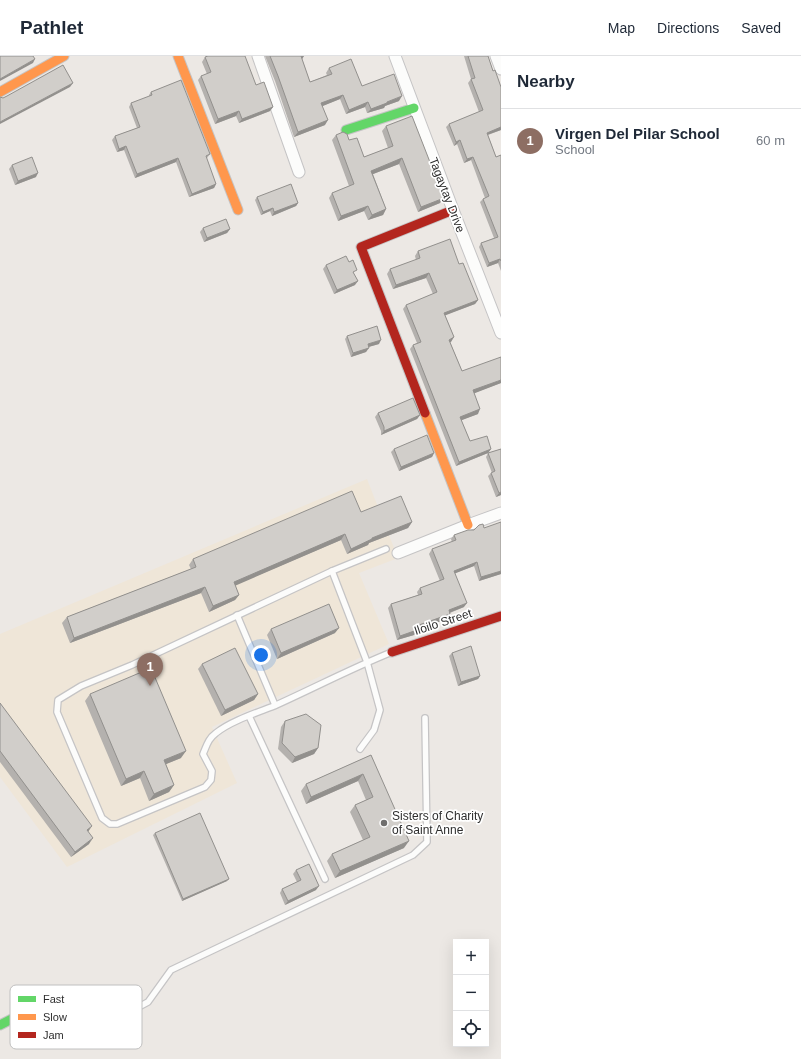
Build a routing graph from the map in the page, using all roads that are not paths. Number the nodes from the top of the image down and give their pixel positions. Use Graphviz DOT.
graph roads {
  1 [pos="64,56"];
  2 [pos="178,56"];
  3 [pos="258,56"];
  4 [pos="395,56"];
  5 [pos="496,56"];
  6 [pos="501,69"];
  7 [pos="0,92"];
  8 [pos="414,108"];
  9 [pos="346,130"];
  10 [pos="299,172"];
  11 [pos="238,210"];
  12 [pos="453,210"];
  13 [pos="501,333"];
  14 [pos="501,513"];
  15 [pos="468,525"];
  16 [pos="386,549"];
  17 [pos="398,553"];
  18 [pos="332,571"];
  19 [pos="237,615"];
  20 [pos="501,616"];
  21 [pos="392,652"];
  22 [pos="367,662"];
  23 [pos="275,705"];
  24 [pos="249,716"];
  25 [pos="425,718"];
  26 [pos="360,749"];
  27 [pos="325,879"];
  28 [pos="142,1005"];
  29 [pos="10,1020"];
  30 [pos="0,1025"];
  1 -- 7 [label="street"];
  2 -- 11 [label="street"];
  3 -- 10 [label="street"];
  4 -- 8 [label="street, Tagaytay Drive"];
  5 -- 6 [label="street"];
  8 -- 9 [label="street"];
  8 -- 12 [label="street, Tagaytay Drive"];
  12 -- 13 [label="street, Tagaytay Drive"];
  12 -- 15 [label="street"];
  14 -- 15 [label="street"];
  15 -- 17 [label="street"];
  16 -- 18 [label="lane"];
  18 -- 19 [label="lane"];
  18 -- 22 [label="lane"];
  19 -- 23 [label="lane"];
  19 -- 24 [label="lane"];
  20 -- 21 [label="street, Iloilo Street"];
  21 -- 22 [label="lane"];
  22 -- 23 [label="lane"];
  22 -- 26 [label="lane"];
  23 -- 24 [label="lane"];
  24 -- 27 [label="lane"];
  25 -- 28 [label="lane"];
  29 -- 30 [label="street"];
}
